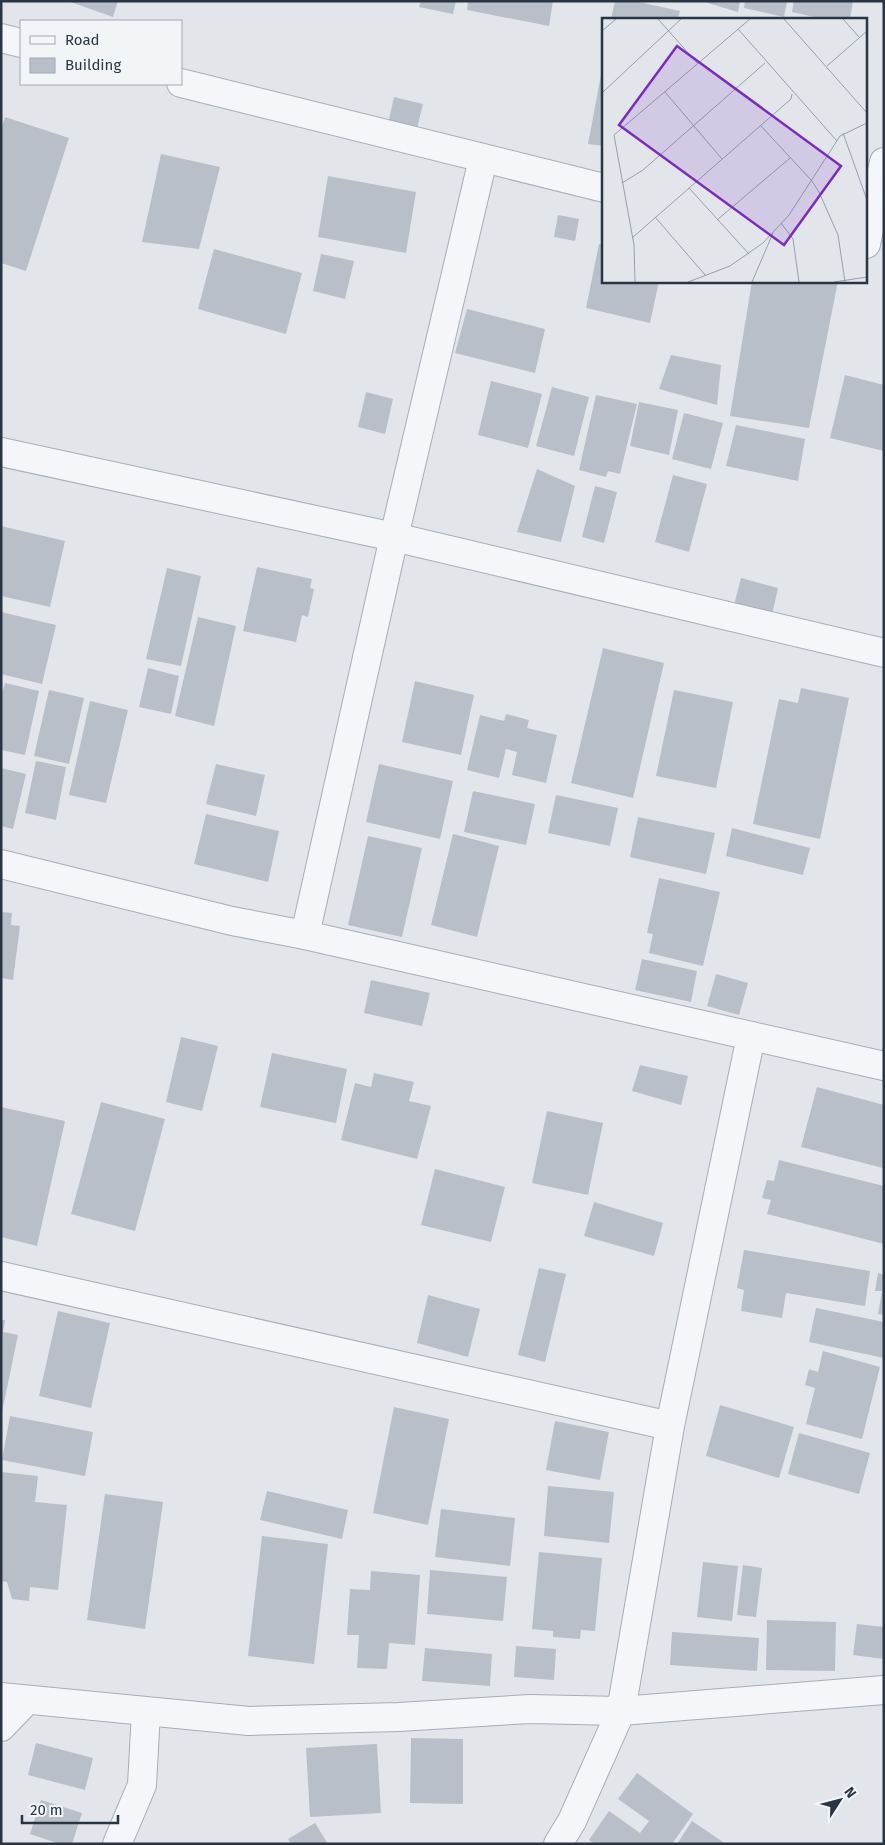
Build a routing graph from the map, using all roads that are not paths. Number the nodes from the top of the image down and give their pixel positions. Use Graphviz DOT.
graph roads {
  1 [pos="1,38"];
  2 [pos="20,43"];
  3 [pos="182,83"];
  4 [pos="483,159"];
  5 [pos="884,162"];
  6 [pos="602,188"];
  7 [pos="868,235"];
  8 [pos="868,249"];
  9 [pos="884,253"];
  10 [pos="1,452"];
  11 [pos="394,537"];
  12 [pos="884,653"];
  13 [pos="1,864"];
  14 [pos="305,934"];
  15 [pos="751,1036"];
  16 [pos="884,1066"];
  17 [pos="1,1276"];
  18 [pos="670,1426"];
  19 [pos="884,1690"];
  20 [pos="14,1698"];
  21 [pos="621,1711"];
  22 [pos="146,1712"];
  23 [pos="1,1727"];
  24 [pos="117,1844"];
  25 [pos="558,1844"];
  1 -- 2 [label="street"];
  3 -- 4 [label="street"];
  4 -- 6 [label="street"];
  4 -- 11 [label="street"];
  5 -- 7 [label="street"];
  8 -- 9 [label="street"];
  10 -- 11 [label="street"];
  11 -- 12 [label="street"];
  11 -- 14 [label="street"];
  13 -- 14 [label="street"];
  14 -- 15 [label="street"];
  15 -- 16 [label="street"];
  15 -- 18 [label="street"];
  17 -- 18 [label="street"];
  18 -- 21 [label="street"];
  19 -- 21 [label="street"];
  20 -- 22 [label="street"];
  20 -- 23 [label="street"];
  21 -- 22 [label="street"];
  21 -- 25 [label="street"];
  22 -- 24 [label="street"];
}
